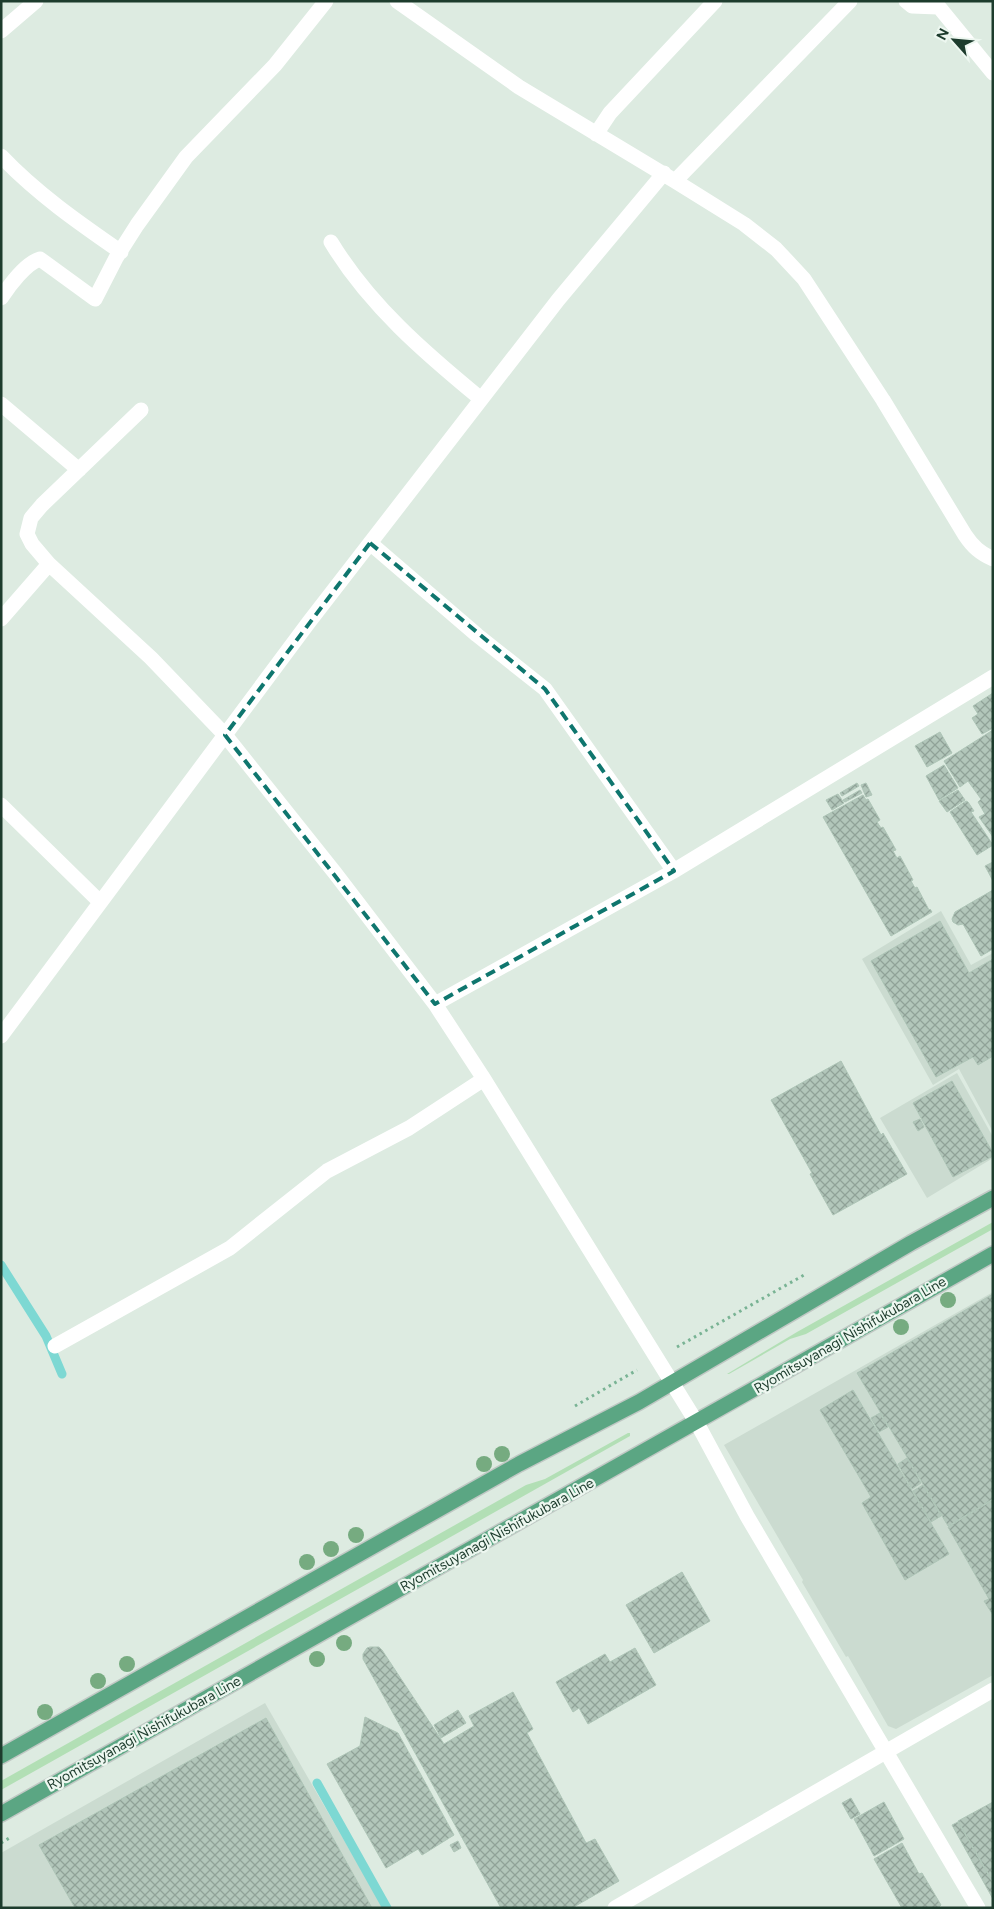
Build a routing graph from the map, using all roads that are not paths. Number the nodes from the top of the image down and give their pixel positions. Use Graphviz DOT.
graph roads {
  1 [pos="36,1"];
  2 [pos="326,1"];
  3 [pos="397,1"];
  4 [pos="715,1"];
  5 [pos="850,1"];
  6 [pos="906,1"];
  7 [pos="936,4"];
  8 [pos="1,31"];
  9 [pos="993,73"];
  10 [pos="596,134"];
  11 [pos="1,156"];
  12 [pos="669,177"];
  13 [pos="331,242"];
  14 [pos="120,252"];
  15 [pos="1,298"];
  16 [pos="482,399"];
  17 [pos="1,404"];
  18 [pos="141,410"];
  19 [pos="79,470"];
  20 [pos="370,543"];
  21 [pos="993,559"];
  22 [pos="49,564"];
  23 [pos="1,619"];
  24 [pos="993,677"];
  25 [pos="224,735"];
  26 [pos="1,805"];
  27 [pos="674,871"];
  28 [pos="100,902"];
  29 [pos="435,1004"];
  30 [pos="1,1036"];
  31 [pos="484,1079"];
  32 [pos="993,1198"];
  33 [pos="993,1254"];
  34 [pos="55,1346"];
  35 [pos="672,1382"];
  36 [pos="696,1423"];
  37 [pos="993,1690"];
  38 [pos="887,1752"];
  39 [pos="1,1756"];
  40 [pos="1,1814"];
  41 [pos="616,1908"];
  42 [pos="978,1908"];
  1 -- 8 [label="street"];
  2 -- 14 [label="street"];
  3 -- 10 [label="street"];
  4 -- 10 [label="street"];
  5 -- 12 [label="street"];
  6 -- 7 [label="street"];
  7 -- 9 [label="street"];
  10 -- 12 [label="street"];
  11 -- 14 [label="street"];
  12 -- 16 [label="street"];
  12 -- 21 [label="street"];
  13 -- 16 [label="street"];
  14 -- 15 [label="street"];
  16 -- 20 [label="street"];
  17 -- 19 [label="street"];
  18 -- 19 [label="street"];
  19 -- 22 [label="street"];
  20 -- 25 [label="street"];
  20 -- 27 [label="street"];
  22 -- 23 [label="street"];
  22 -- 25 [label="street"];
  24 -- 27 [label="street"];
  25 -- 28 [label="street"];
  25 -- 29 [label="street"];
  26 -- 28 [label="street"];
  27 -- 29 [label="street"];
  28 -- 30 [label="street"];
  29 -- 31 [label="street"];
  31 -- 34 [label="street"];
  31 -- 35 [label="street"];
  32 -- 35 [label="main road"];
  33 -- 36 [label="main road, Ryomitsuyanagi Nishifukubara Line"];
  35 -- 36 [label="street"];
  35 -- 39 [label="main road"];
  36 -- 38 [label="street"];
  36 -- 40 [label="main road, Ryomitsuyanagi Nishifukubara Line"];
  37 -- 38 [label="street"];
  38 -- 41 [label="street"];
  38 -- 42 [label="street"];
}
